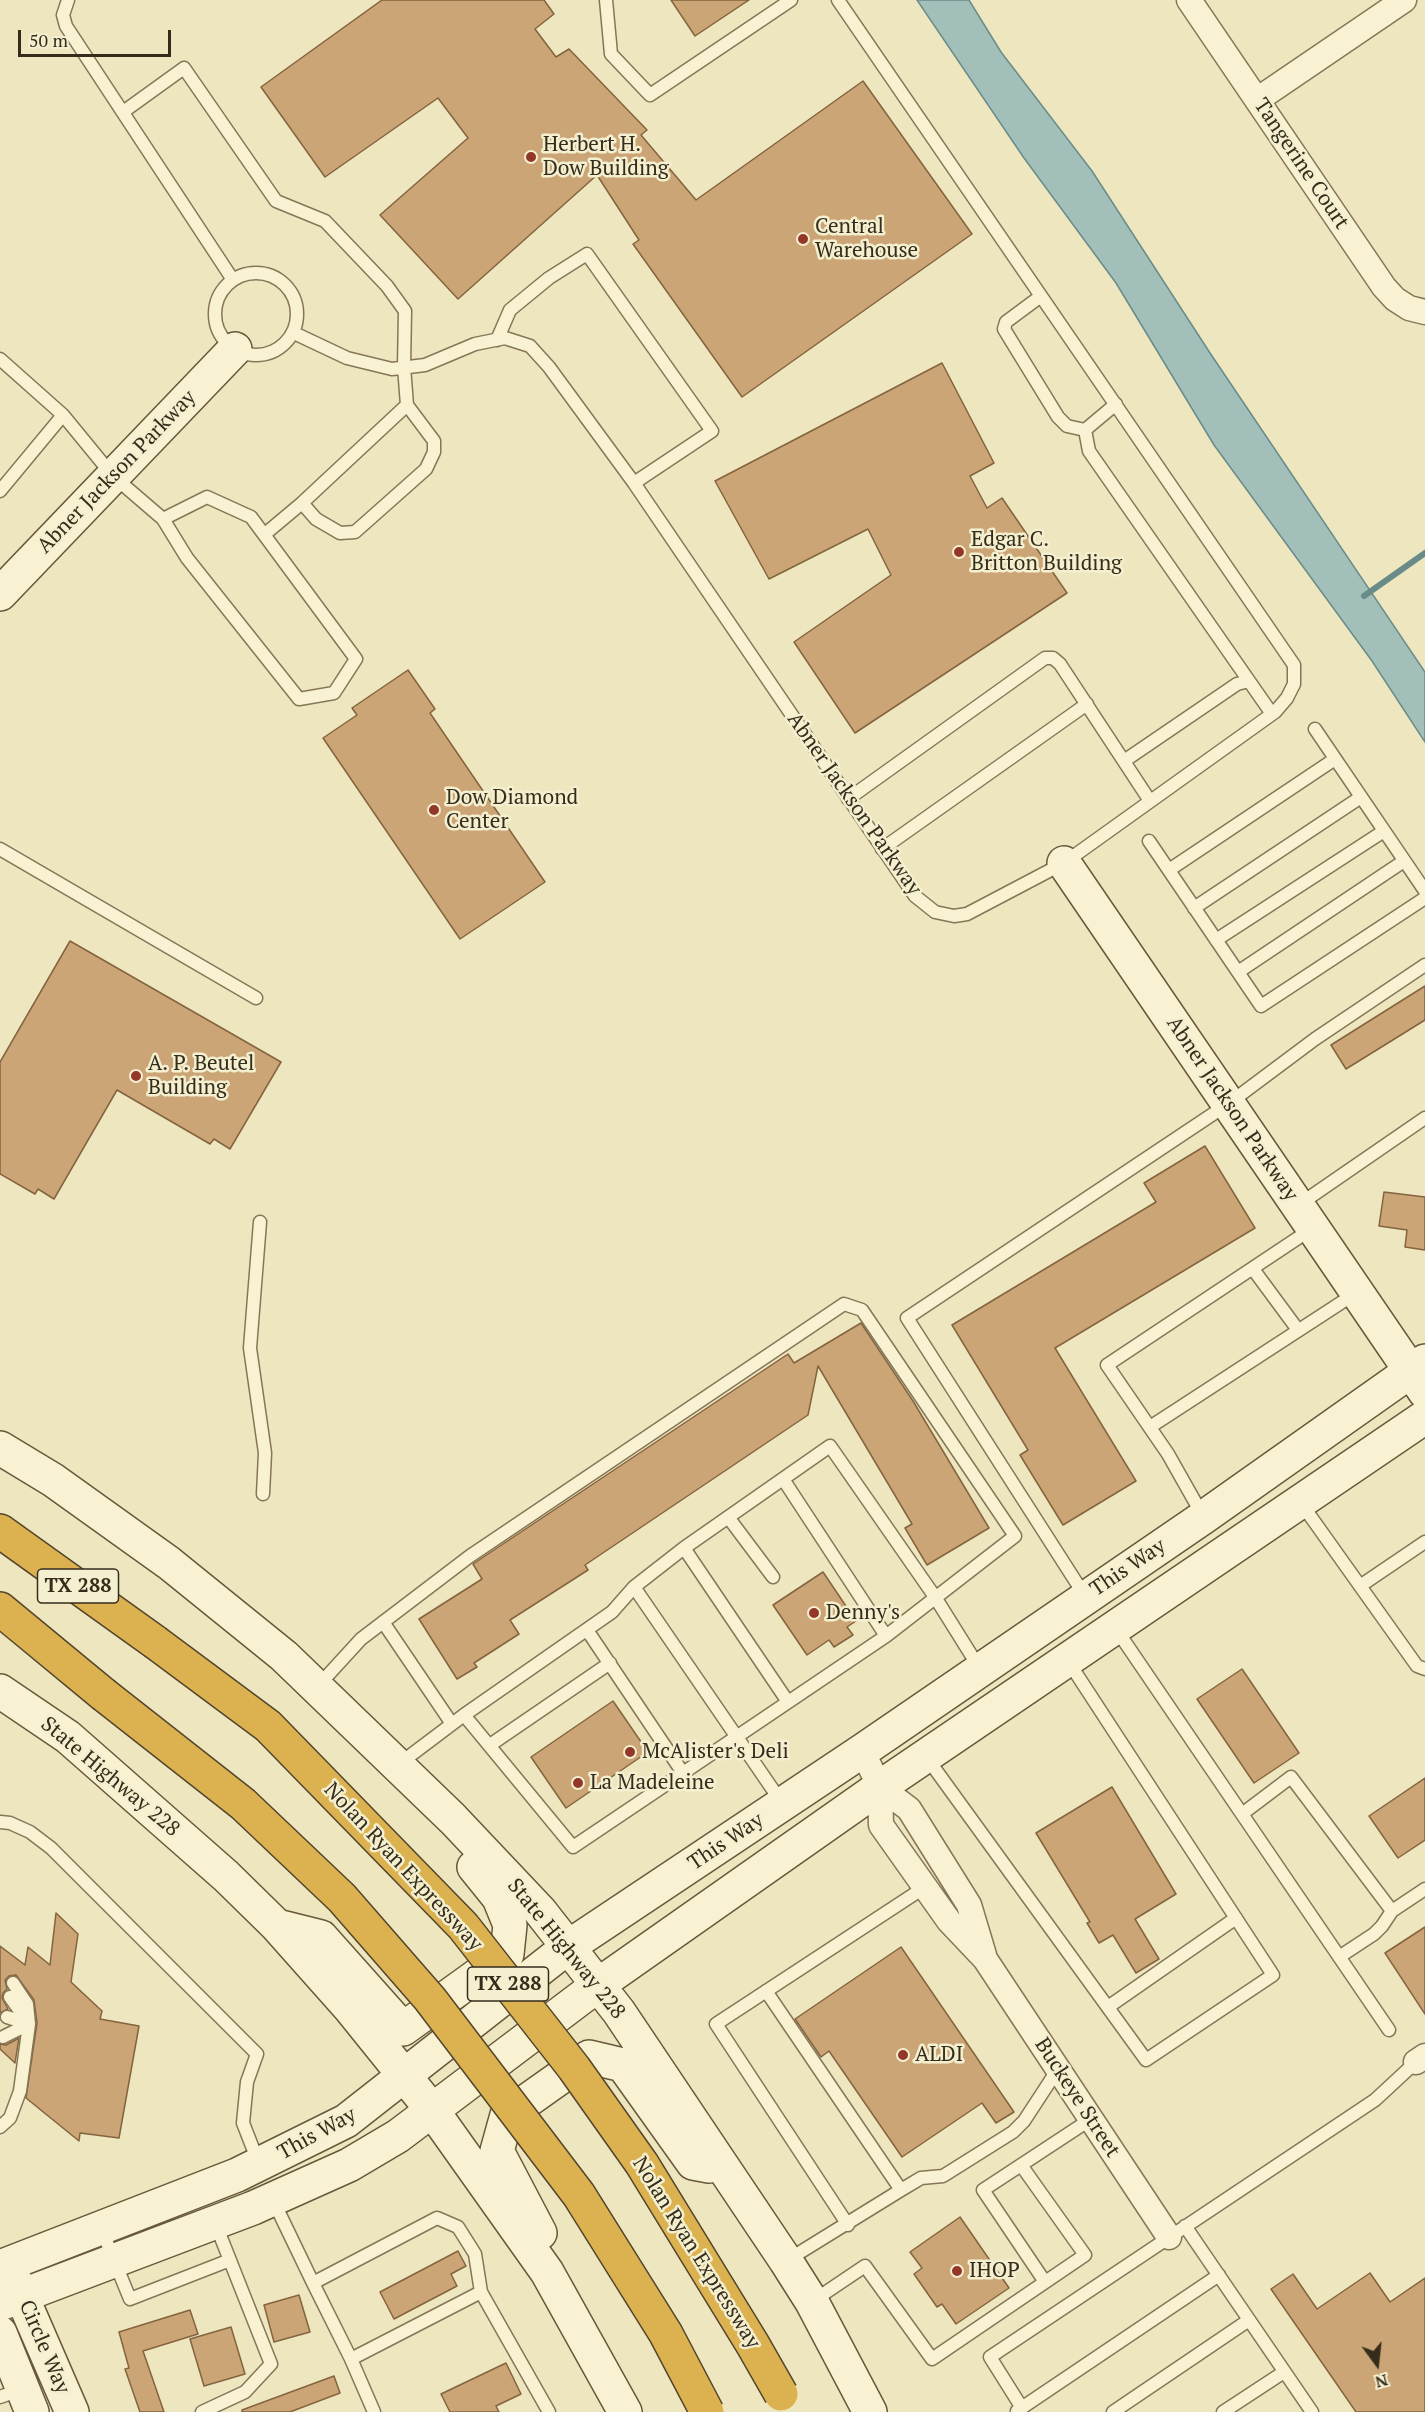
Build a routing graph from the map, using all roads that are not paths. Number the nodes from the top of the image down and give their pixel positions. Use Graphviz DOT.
graph roads {
  1 [pos="68,0"];
  2 [pos="606,0"];
  3 [pos="791,0"];
  4 [pos="838,0"];
  5 [pos="1190,0"];
  6 [pos="1404,0"];
  7 [pos="1257,100"];
  8 [pos="123,112"];
  9 [pos="233,280"];
  10 [pos="1041,296"];
  11 [pos="1425,312"];
  12 [pos="294,333"];
  13 [pos="497,340"];
  14 [pos="235,349"];
  15 [pos="0,359"];
  16 [pos="404,367"];
  17 [pos="1116,404"];
  18 [pos="407,405"];
  19 [pos="63,415"];
  20 [pos="1085,430"];
  21 [pos="113,476"];
  22 [pos="634,483"];
  23 [pos="0,491"];
  24 [pos="302,503"];
  25 [pos="163,519"];
  26 [pos="265,534"];
  27 [pos="0,594"];
  28 [pos="1249,681"];
  29 [pos="1087,704"];
  30 [pos="1272,714"];
  31 [pos="1315,729"];
  32 [pos="1335,759"];
  33 [pos="1124,760"];
  34 [pos="1361,797"];
  35 [pos="848,799"];
  36 [pos="1150,801"];
  37 [pos="1384,831"];
  38 [pos="1149,841"];
  39 [pos="0,849"];
  40 [pos="882,849"];
  41 [pos="1404,861"];
  42 [pos="1064,863"];
  43 [pos="1169,870"];
  44 [pos="1425,891"];
  45 [pos="1425,898"];
  46 [pos="1194,908"];
  47 [pos="1216,940"];
  48 [pos="1425,965"];
  49 [pos="1238,972"];
  50 [pos="256,998"];
  51 [pos="1228,1104"];
  52 [pos="1425,1118"];
  53 [pos="1305,1217"];
  54 [pos="260,1222"];
  55 [pos="1253,1269"];
  56 [pos="1357,1292"];
  57 [pos="1298,1330"];
  58 [pos="1420,1374"];
  59 [pos="1425,1417"];
  60 [pos="1150,1427"];
  61 [pos="0,1448"];
  62 [pos="783,1479"];
  63 [pos="263,1494"];
  64 [pos="1300,1502"];
  65 [pos="728,1517"];
  66 [pos="1204,1517"];
  67 [pos="0,1531"];
  68 [pos="1425,1542"];
  69 [pos="684,1548"];
  70 [pos="1228,1551"];
  71 [pos="773,1577"];
  72 [pos="1360,1586"];
  73 [pos="634,1587"];
  74 [pos="935,1597"];
  75 [pos="1086,1597"];
  76 [pos="0,1609"];
  77 [pos="383,1622"];
  78 [pos="1115,1628"];
  79 [pos="587,1630"];
  80 [pos="886,1636"];
  81 [pos="1067,1660"];
  82 [pos="610,1663"];
  83 [pos="981,1670"];
  84 [pos="1425,1670"];
  85 [pos="317,1687"];
  86 [pos="0,1691"];
  87 [pos="788,1702"];
  88 [pos="464,1715"];
  89 [pos="452,1724"];
  90 [pos="736,1737"];
  91 [pos="490,1745"];
  92 [pos="862,1751"];
  93 [pos="926,1756"];
  94 [pos="396,1766"];
  95 [pos="683,1773"];
  96 [pos="880,1787"];
  97 [pos="783,1804"];
  98 [pos="1242,1814"];
  99 [pos="453,1819"];
  100 [pos="0,1822"];
  101 [pos="925,1887"];
  102 [pos="1425,1889"];
  103 [pos="1392,1911"];
  104 [pos="1236,1918"];
  105 [pos="277,1926"];
  106 [pos="568,1947"];
  107 [pos="1339,1958"];
  108 [pos="985,1959"];
  109 [pos="13,1983"];
  110 [pos="598,1985"];
  111 [pos="766,1991"];
  112 [pos="1108,2007"];
  113 [pos="7,2017"];
  114 [pos="28,2024"];
  115 [pos="1389,2030"];
  116 [pos="1421,2059"];
  117 [pos="1058,2069"];
  118 [pos="404,2074"];
  119 [pos="432,2110"];
  120 [pos="1091,2119"];
  121 [pos="0,2127"];
  122 [pos="1021,2165"];
  123 [pos="725,2170"];
  124 [pos="252,2188"];
  125 [pos="901,2190"];
  126 [pos="215,2223"];
  127 [pos="848,2224"];
  128 [pos="101,2227"];
  129 [pos="1177,2231"];
  130 [pos="2,2260"];
  131 [pos="115,2260"];
  132 [pos="230,2260"];
  133 [pos="786,2261"];
  134 [pos="547,2272"];
  135 [pos="1219,2275"];
  136 [pos="313,2283"];
  137 [pos="1045,2283"];
  138 [pos="481,2292"];
  139 [pos="11,2300"];
  140 [pos="812,2302"];
  141 [pos="1249,2320"];
  142 [pos="0,2333"];
  143 [pos="351,2359"];
  144 [pos="1284,2372"];
  145 [pos="18,2399"];
  146 [pos="1019,2410"];
  147 [pos="72,2412"];
  148 [pos="202,2412"];
  149 [pos="374,2412"];
  150 [pos="549,2412"];
  151 [pos="625,2412"];
  152 [pos="707,2412"];
  153 [pos="789,2412"];
  154 [pos="870,2412"];
  155 [pos="1113,2412"];
  156 [pos="1223,2412"];
  157 [pos="1312,2412"];
  1 -- 8 [label="lane"];
  2 -- 3 [label="lane"];
  4 -- 10 [label="lane"];
  5 -- 7 [label="street, Tangerine Court"];
  6 -- 7 [label="street"];
  7 -- 11 [label="street, Tangerine Court"];
  8 -- 9 [label="lane"];
  8 -- 16 [label="lane"];
  9 -- 12 [label="lane"];
  9 -- 14 [label="lane"];
  10 -- 17 [label="lane"];
  10 -- 20 [label="lane"];
  12 -- 14 [label="lane"];
  12 -- 16 [label="lane, Abner Jackson Parkway"];
  13 -- 16 [label="lane, Abner Jackson Parkway"];
  13 -- 22 [label="lane, Abner Jackson Parkway"];
  13 -- 22 [label="lane"];
  14 -- 21 [label="main road, Abner Jackson Parkway"];
  15 -- 19 [label="lane"];
  16 -- 18 [label="lane"];
  17 -- 20 [label="lane"];
  17 -- 30 [label="lane"];
  18 -- 24 [label="lane"];
  18 -- 24 [label="lane"];
  19 -- 21 [label="lane"];
  19 -- 23 [label="lane"];
  20 -- 28 [label="lane"];
  21 -- 25 [label="lane"];
  21 -- 27 [label="main road, Abner Jackson Parkway"];
  22 -- 35 [label="lane, Abner Jackson Parkway"];
  24 -- 26 [label="lane"];
  25 -- 26 [label="lane"];
  25 -- 26 [label="lane"];
  28 -- 30 [label="lane"];
  28 -- 33 [label="lane"];
  29 -- 33 [label="lane"];
  29 -- 35 [label="lane"];
  29 -- 40 [label="lane"];
  30 -- 36 [label="lane"];
  31 -- 32 [label="lane"];
  32 -- 34 [label="lane"];
  32 -- 43 [label="lane"];
  33 -- 36 [label="lane"];
  34 -- 37 [label="lane"];
  34 -- 46 [label="lane"];
  35 -- 40 [label="lane, Abner Jackson Parkway"];
  36 -- 42 [label="lane"];
  37 -- 41 [label="lane"];
  37 -- 47 [label="lane"];
  38 -- 43 [label="lane"];
  39 -- 50 [label="lane"];
  40 -- 42 [label="lane, Abner Jackson Parkway"];
  41 -- 44 [label="lane"];
  41 -- 49 [label="lane"];
  42 -- 51 [label="main road, Abner Jackson Parkway"];
  43 -- 46 [label="lane"];
  45 -- 49 [label="lane"];
  46 -- 47 [label="lane"];
  47 -- 49 [label="lane"];
  48 -- 51 [label="lane"];
  51 -- 53 [label="main road, Abner Jackson Parkway"];
  51 -- 75 [label="lane"];
  52 -- 53 [label="lane"];
  53 -- 55 [label="lane"];
  53 -- 56 [label="main road, Abner Jackson Parkway"];
  54 -- 63 [label="lane"];
  55 -- 57 [label="lane"];
  55 -- 60 [label="lane"];
  56 -- 57 [label="lane"];
  56 -- 58 [label="main road, Abner Jackson Parkway"];
  57 -- 60 [label="lane"];
  58 -- 66 [label="main road, This Way"];
  59 -- 64 [label="main road, This Way"];
  60 -- 66 [label="lane"];
  61 -- 85 [label="main road, State Highway 228"];
  62 -- 65 [label="lane"];
  62 -- 74 [label="lane"];
  62 -- 80 [label="lane"];
  64 -- 70 [label="main road, This Way"];
  64 -- 72 [label="lane"];
  65 -- 69 [label="lane"];
  65 -- 71 [label="lane"];
  66 -- 70 [label="main road"];
  66 -- 75 [label="main road, This Way"];
  67 -- 153 [label="highway, Nolan Ryan Expressway / TX 288, bridge"];
  68 -- 72 [label="lane"];
  69 -- 73 [label="lane"];
  69 -- 87 [label="lane"];
  70 -- 78 [label="main road, This Way"];
  72 -- 84 [label="lane"];
  73 -- 79 [label="lane"];
  73 -- 90 [label="lane"];
  74 -- 77 [label="lane"];
  74 -- 80 [label="lane"];
  74 -- 83 [label="lane"];
  75 -- 83 [label="main road, This Way"];
  76 -- 152 [label="highway, TX 288, bridge"];
  77 -- 85 [label="lane"];
  77 -- 89 [label="lane"];
  78 -- 81 [label="main road, This Way"];
  78 -- 98 [label="lane"];
  79 -- 82 [label="lane"];
  79 -- 88 [label="lane"];
  80 -- 87 [label="lane"];
  81 -- 93 [label="main road, This Way"];
  81 -- 104 [label="lane"];
  82 -- 91 [label="lane"];
  82 -- 95 [label="lane"];
  83 -- 92 [label="main road, This Way"];
  85 -- 94 [label="main road, State Highway 228"];
  86 -- 105 [label="main road, State Highway 228"];
  87 -- 90 [label="lane"];
  88 -- 89 [label="lane"];
  88 -- 91 [label="lane"];
  89 -- 94 [label="lane"];
  90 -- 95 [label="lane"];
  90 -- 97 [label="lane"];
  91 -- 95 [label="lane"];
  92 -- 96 [label="street, Buckeye Street"];
  92 -- 97 [label="main road, This Way"];
  93 -- 96 [label="main road, This Way"];
  93 -- 112 [label="lane"];
  94 -- 99 [label="main road, State Highway 228"];
  96 -- 101 [label="street, Buckeye Street"];
  96 -- 108 [label="street, Buckeye Street"];
  96 -- 110 [label="main road, This Way"];
  97 -- 106 [label="main road, This Way"];
  98 -- 103 [label="lane"];
  98 -- 107 [label="lane"];
  99 -- 105 [label="main road"];
  99 -- 106 [label="main road, State Highway 228"];
  100 -- 124 [label="lane"];
  101 -- 108 [label="street, Buckeye Street"];
  101 -- 111 [label="lane"];
  102 -- 103 [label="lane"];
  103 -- 107 [label="lane"];
  104 -- 112 [label="lane"];
  104 -- 112 [label="lane"];
  105 -- 118 [label="main road, State Highway 228"];
  106 -- 110 [label="main road, State Highway 228"];
  106 -- 118 [label="main road, This Way"];
  107 -- 115 [label="lane"];
  108 -- 117 [label="street, Buckeye Street"];
  109 -- 114 [label="lane"];
  110 -- 119 [label="main road, This Way"];
  110 -- 123 [label="main road, State Highway 228"];
  111 -- 125 [label="lane"];
  111 -- 127 [label="lane"];
  113 -- 114 [label="lane"];
  113 -- 114 [label="lane"];
  113 -- 114 [label="lane"];
  114 -- 121 [label="lane"];
  116 -- 129 [label="lane"];
  117 -- 120 [label="street, Buckeye Street"];
  117 -- 125 [label="lane"];
  118 -- 119 [label="main road, State Highway 228"];
  118 -- 124 [label="main road, This Way"];
  119 -- 124 [label="main road, This Way"];
  119 -- 134 [label="main road, State Highway 228"];
  120 -- 122 [label="lane"];
  120 -- 129 [label="street, Buckeye Street"];
  122 -- 137 [label="lane"];
  122 -- 137 [label="lane"];
  123 -- 133 [label="main road, State Highway 228"];
  123 -- 134 [label="main road"];
  124 -- 126 [label="main road, This Way"];
  124 -- 128 [label="main road, This Way"];
  124 -- 136 [label="lane"];
  125 -- 127 [label="lane"];
  126 -- 131 [label="main road, This Way"];
  126 -- 132 [label="lane"];
  127 -- 133 [label="lane"];
  128 -- 130 [label="main road, This Way"];
  128 -- 131 [label="lane"];
  129 -- 135 [label="lane"];
  129 -- 146 [label="lane"];
  130 -- 139 [label="main road, Circle Way"];
  131 -- 132 [label="lane"];
  131 -- 139 [label="main road, This Way"];
  132 -- 148 [label="lane"];
  133 -- 140 [label="main road, State Highway 228"];
  134 -- 151 [label="main road, State Highway 228"];
  135 -- 141 [label="lane"];
  135 -- 146 [label="lane"];
  136 -- 138 [label="lane"];
  136 -- 143 [label="lane"];
  137 -- 140 [label="lane"];
  138 -- 143 [label="lane"];
  138 -- 150 [label="lane"];
  139 -- 147 [label="main road, Circle Way"];
  140 -- 154 [label="main road, State Highway 228"];
  141 -- 144 [label="lane"];
  141 -- 155 [label="lane"];
  142 -- 145 [label="main road, Circle Way"];
  143 -- 149 [label="lane"];
  144 -- 156 [label="lane"];
  144 -- 157 [label="lane"];
}
